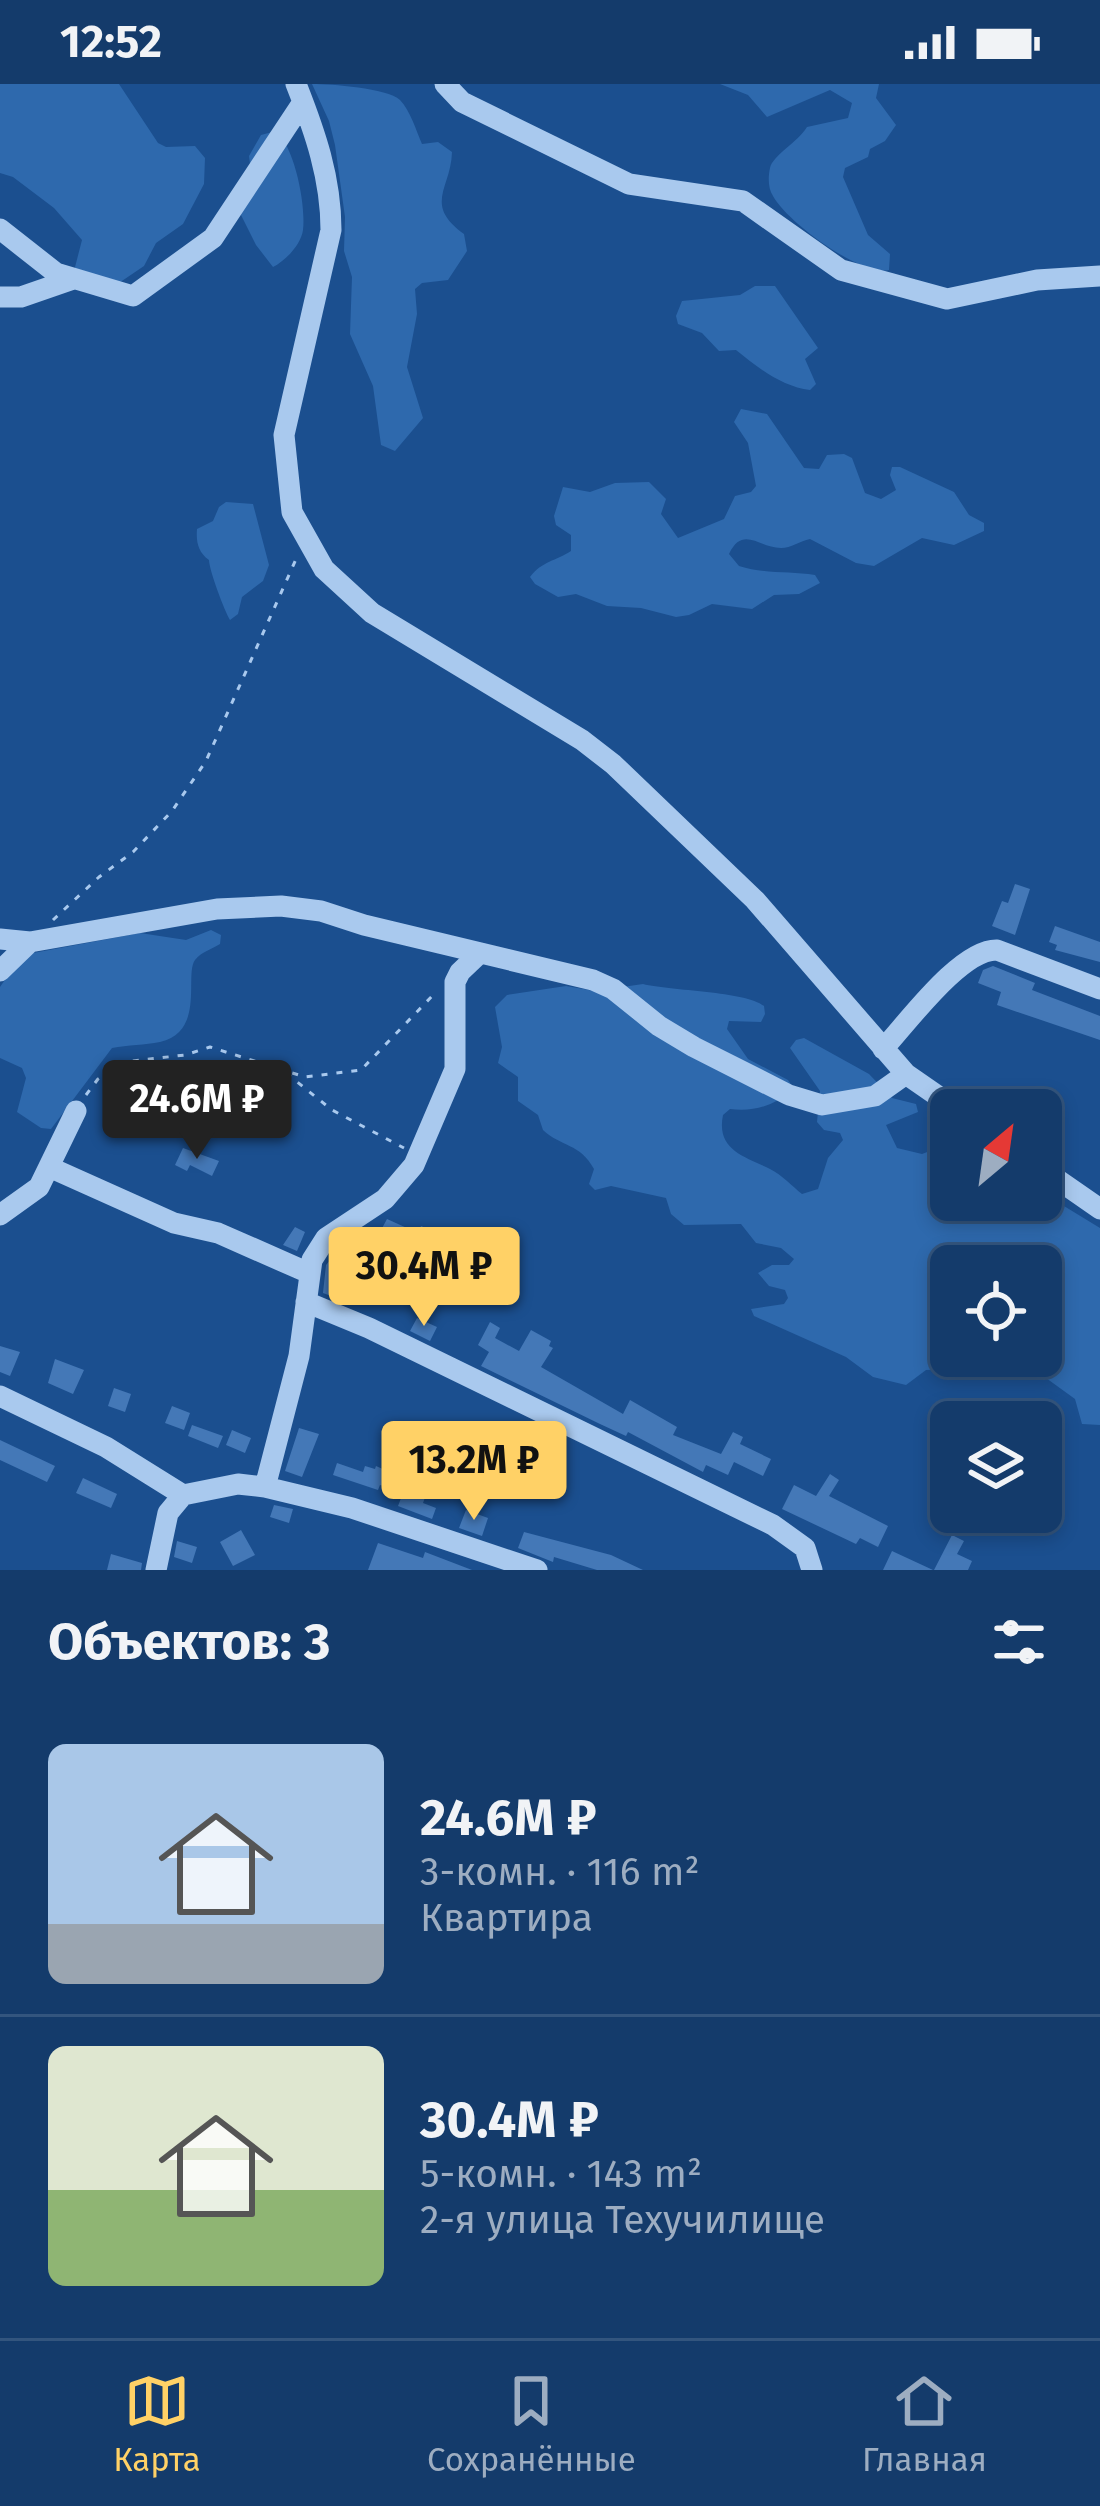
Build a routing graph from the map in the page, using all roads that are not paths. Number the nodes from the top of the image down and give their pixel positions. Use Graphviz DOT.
graph roads {
  1 [pos="445,84"];
  2 [pos="300,93"];
  3 [pos="0,229"];
  4 [pos="1100,276"];
  5 [pos="73,278"];
  6 [pos="0,297"];
  7 [pos="0,939"];
  8 [pos="30,942"];
  9 [pos="480,953"];
  10 [pos="0,971"];
  11 [pos="1100,989"];
  12 [pos="883,1049"];
  13 [pos="906,1074"];
  14 [pos="930,1091"];
  15 [pos="76,1112"];
  16 [pos="49,1167"];
  17 [pos="1062,1182"];
  18 [pos="1100,1208"];
  19 [pos="0,1215"];
  20 [pos="309,1273"];
  21 [pos="306,1302"];
  22 [pos="0,1396"];
  23 [pos="265,1487"];
  24 [pos="183,1495"];
  25 [pos="156,1570"];
  26 [pos="537,1570"];
  27 [pos="812,1570"];
  1 -- 4 [label="street"];
  2 -- 5 [label="street"];
  2 -- 12 [label="street"];
  3 -- 5 [label="street"];
  5 -- 6 [label="street"];
  7 -- 8 [label="street"];
  8 -- 9 [label="street"];
  8 -- 10 [label="street"];
  9 -- 13 [label="street"];
  9 -- 20 [label="street"];
  11 -- 12 [label="street"];
  12 -- 13 [label="street"];
  13 -- 14 [label="street"];
  15 -- 16 [label="street"];
  16 -- 19 [label="street"];
  16 -- 20 [label="street"];
  17 -- 18 [label="street"];
  20 -- 21 [label="street"];
  21 -- 23 [label="street"];
  21 -- 27 [label="street"];
  22 -- 24 [label="street"];
  23 -- 24 [label="street"];
  23 -- 26 [label="street"];
  24 -- 25 [label="street"];
}
